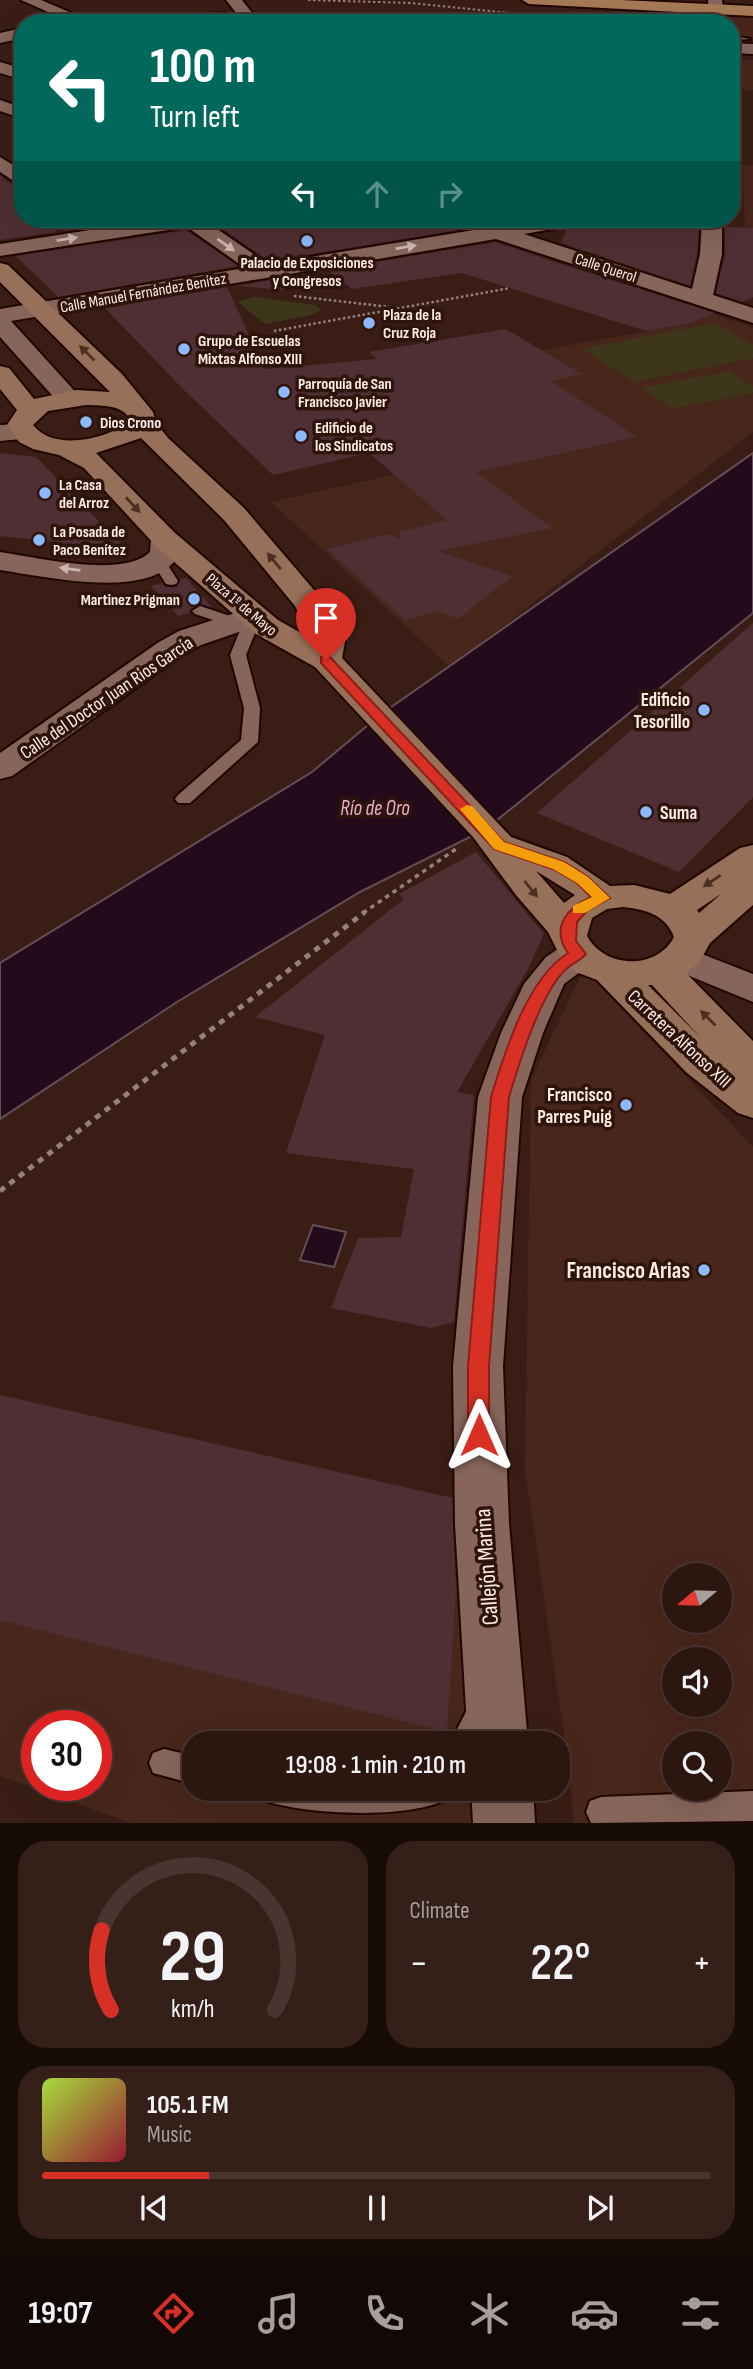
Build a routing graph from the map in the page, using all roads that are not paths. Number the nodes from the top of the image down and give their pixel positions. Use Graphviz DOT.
graph roads {
  1 [pos="29,0"];
  2 [pos="233,0"];
  3 [pos="528,0"];
  4 [pos="716,11"];
  5 [pos="753,11"];
  6 [pos="68,14"];
  7 [pos="246,14"];
  8 [pos="30,228"];
  9 [pos="137,228"];
  10 [pos="205,228"];
  11 [pos="484,228"];
  12 [pos="509,228"];
  13 [pos="530,228"];
  14 [pos="712,228"];
  15 [pos="0,233"];
  16 [pos="0,250"];
  17 [pos="0,270"];
  18 [pos="263,271"];
  19 [pos="704,285"];
  20 [pos="753,305"];
  21 [pos="40,309"];
  22 [pos="0,316"];
  23 [pos="753,316"];
  24 [pos="0,323"];
  25 [pos="0,373"];
  26 [pos="68,398"];
  27 [pos="137,414"];
  28 [pos="18,425"];
  29 [pos="63,446"];
  30 [pos="0,561"];
  31 [pos="165,561"];
  32 [pos="201,611"];
  33 [pos="244,619"];
  34 [pos="326,660"];
  35 [pos="15,742"];
  36 [pos="0,769"];
  37 [pos="184,799"];
  38 [pos="487,831"];
  39 [pos="753,856"];
  40 [pos="753,881"];
  41 [pos="602,898"];
  42 [pos="678,944"];
  43 [pos="585,951"];
  44 [pos="753,989"];
  45 [pos="753,1067"];
  46 [pos="753,1103"];
  47 [pos="494,1695"];
  48 [pos="473,1731"];
  49 [pos="497,1731"];
  50 [pos="164,1763"];
  51 [pos="182,1767"];
  52 [pos="317,1801"];
  53 [pos="440,1801"];
  54 [pos="503,1801"];
  55 [pos="601,1812"];
  56 [pos="738,1812"];
  57 [pos="504,1823"];
  1 -- 6 [label="street"];
  2 -- 7 [label="street"];
  3 -- 4 [label="main road"];
  4 -- 5 [label="main road"];
  8 -- 15 [label="street"];
  16 -- 9 [label="street, one-way"];
  10 -- 18 [label="street, one-way"];
  18 -- 11 [label="street, Calle Manuel Fernández Benítez, one-way"];
  12 -- 19 [label="street, Calle Querol"];
  13 -- 19 [label="street, Calle Querol"];
  14 -- 19 [label="street"];
  17 -- 21 [label="main road"];
  18 -- 21 [label="street, Calle Manuel Fernández Benítez"];
  19 -- 20 [label="street"];
  19 -- 23 [label="street, Calle Querol"];
  21 -- 22 [label="street, Calle Manuel Fernández Benítez"];
  27 -- 21 [label="main road, one-way"];
  24 -- 26 [label="street"];
  25 -- 28 [label="main road"];
  26 -- 27 [label="main road"];
  26 -- 28 [label="main road"];
  27 -- 29 [label="main road"];
  34 -- 27 [label="main road, one-way"];
  28 -- 29 [label="main road"];
  29 -- 31 [label="main road, Plaza 1º de Mayo, one-way"];
  31 -- 30 [label="street, one-way"];
  31 -- 33 [label="main road, Plaza 1º de Mayo"];
  32 -- 33 [label="lane"];
  33 -- 34 [label="main road, Plaza 1º de Mayo"];
  33 -- 35 [label="street, Calle del Doctor Juan Rios García"];
  33 -- 37 [label="lane"];
  34 -- 38 [label="main road, Plaza 1º de Mayo"];
  35 -- 36 [label="street, Calle del Doctor Juan Rios García"];
  38 -- 41 [label="main road"];
  38 -- 43 [label="main road, Carretera Alfonso XIII, one-way"];
  39 -- 42 [label="main road, one-way"];
  40 -- 42 [label="main road"];
  41 -- 42 [label="main road"];
  41 -- 43 [label="main road"];
  42 -- 43 [label="main road"];
  42 -- 44 [label="street"];
  45 -- 42 [label="main road, Carretera Alfonso XIII, one-way"];
  43 -- 46 [label="main road, Carretera Alfonso XIII"];
  43 -- 47 [label="street, Callejón Marina"];
  47 -- 48 [label="lane"];
  47 -- 49 [label="street, Callejón Marina"];
  50 -- 51 [label="lane"];
  52 -- 53 [label="lane"];
  54 -- 57 [label="street"];
  55 -- 56 [label="lane"];
}
